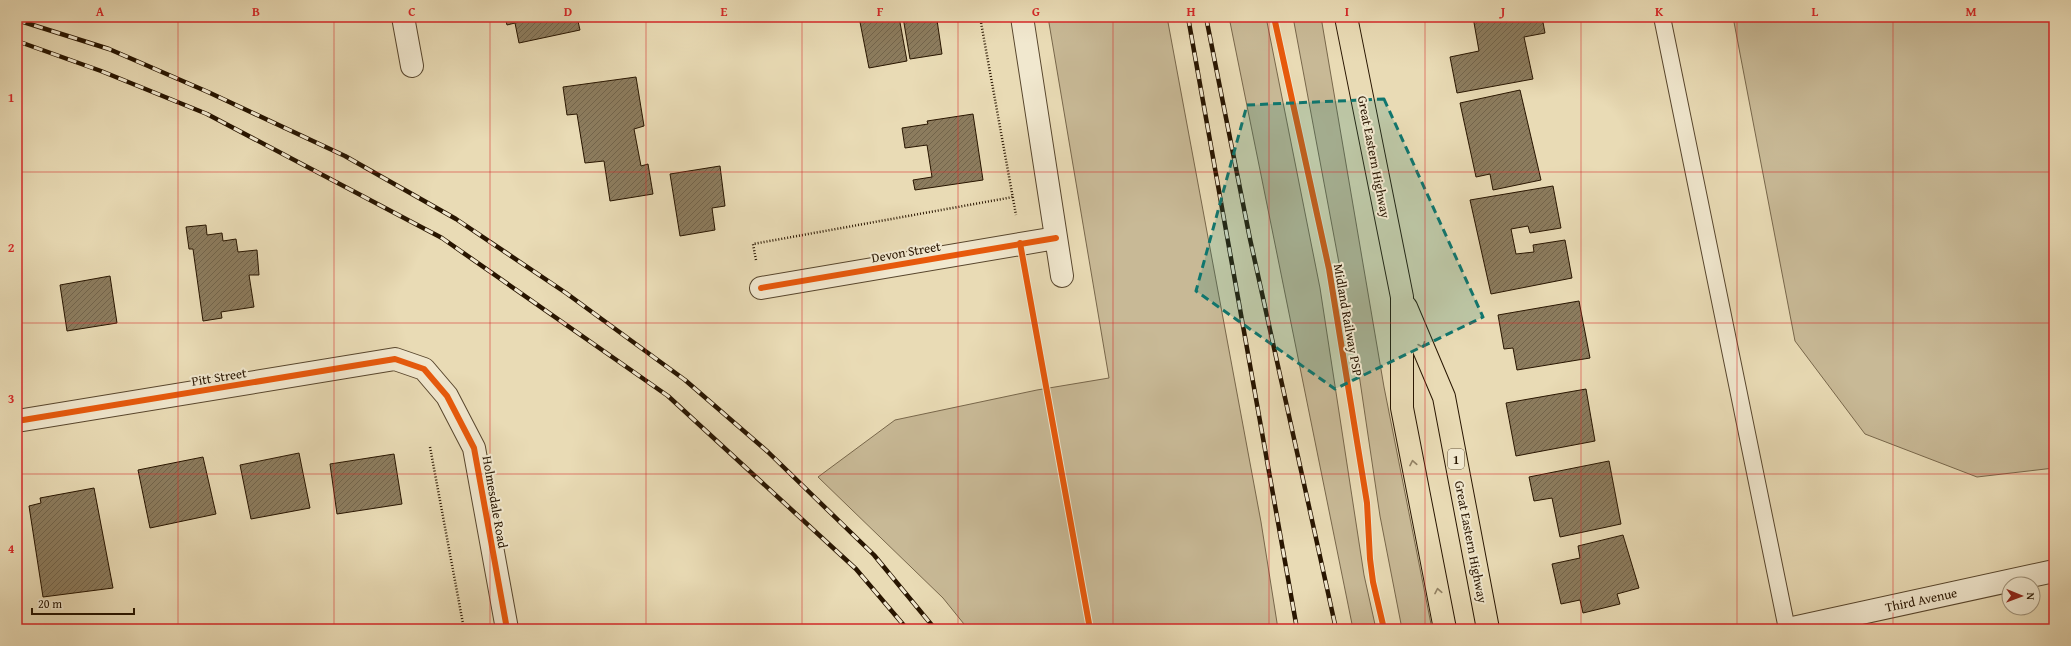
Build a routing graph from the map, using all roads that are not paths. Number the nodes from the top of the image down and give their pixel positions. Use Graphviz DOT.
graph roads {
  1 [pos="403,17"];
  2 [pos="1022,17"];
  3 [pos="1346,17"];
  4 [pos="1662,17"];
  5 [pos="412,66"];
  6 [pos="1056,238"];
  7 [pos="1062,276"];
  8 [pos="761,288"];
  9 [pos="1402,297"];
  10 [pos="424,369"];
  11 [pos="17,421"];
  12 [pos="2054,571"];
  13 [pos="507,629"];
  14 [pos="1445,629"];
  15 [pos="1488,629"];
  16 [pos="1788,629"];
  1 -- 5 [label="street"];
  2 -- 6 [label="street"];
  3 -- 9 [label="highway, Great Eastern Highway / 1"];
  4 -- 16 [label="lane"];
  6 -- 7 [label="street"];
  6 -- 8 [label="street, Devon Street"];
  14 -- 9 [label="highway, Great Eastern Highway / 1, one-way"];
  9 -- 15 [label="highway, Great Eastern Highway / 1, one-way"];
  10 -- 11 [label="street, Pitt Street"];
  10 -- 13 [label="street, Holmesdale Road"];
  12 -- 16 [label="street, Third Avenue"];
}
